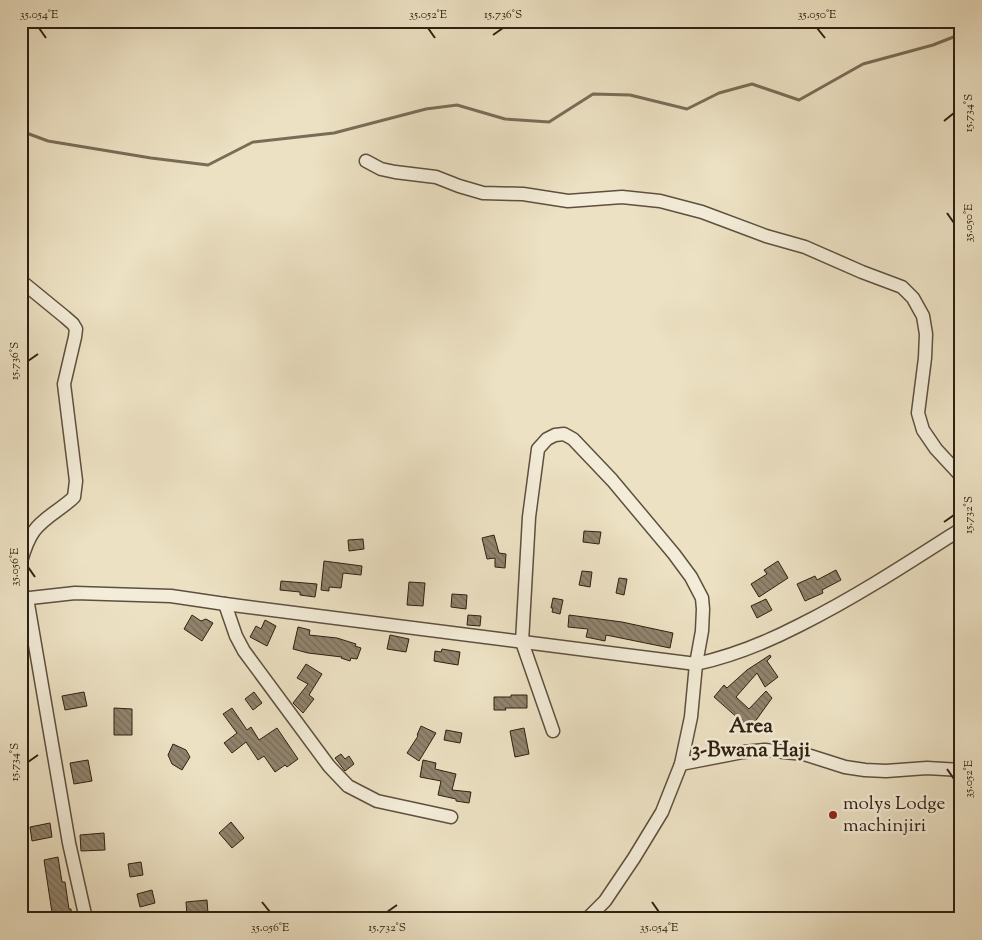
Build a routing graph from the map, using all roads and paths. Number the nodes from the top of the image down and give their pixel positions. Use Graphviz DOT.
graph roads {
  1 [pos="366,161"];
  2 [pos="21,280"];
  3 [pos="961,476"];
  4 [pos="961,529"];
  5 [pos="21,561"];
  6 [pos="24,599"];
  7 [pos="225,604"];
  8 [pos="522,642"];
  9 [pos="696,664"];
  10 [pos="553,731"];
  11 [pos="681,764"];
  12 [pos="961,770"];
  13 [pos="451,817"];
  14 [pos="86,919"];
  15 [pos="587,919"];
  1 -- 3 [label="street"];
  2 -- 5 [label="street"];
  4 -- 9 [label="street"];
  6 -- 7 [label="street"];
  6 -- 14 [label="street"];
  7 -- 8 [label="street"];
  7 -- 13 [label="street"];
  8 -- 9 [label="street"];
  8 -- 9 [label="street"];
  8 -- 10 [label="street"];
  9 -- 11 [label="street"];
  11 -- 12 [label="street"];
  11 -- 15 [label="street"];
}
